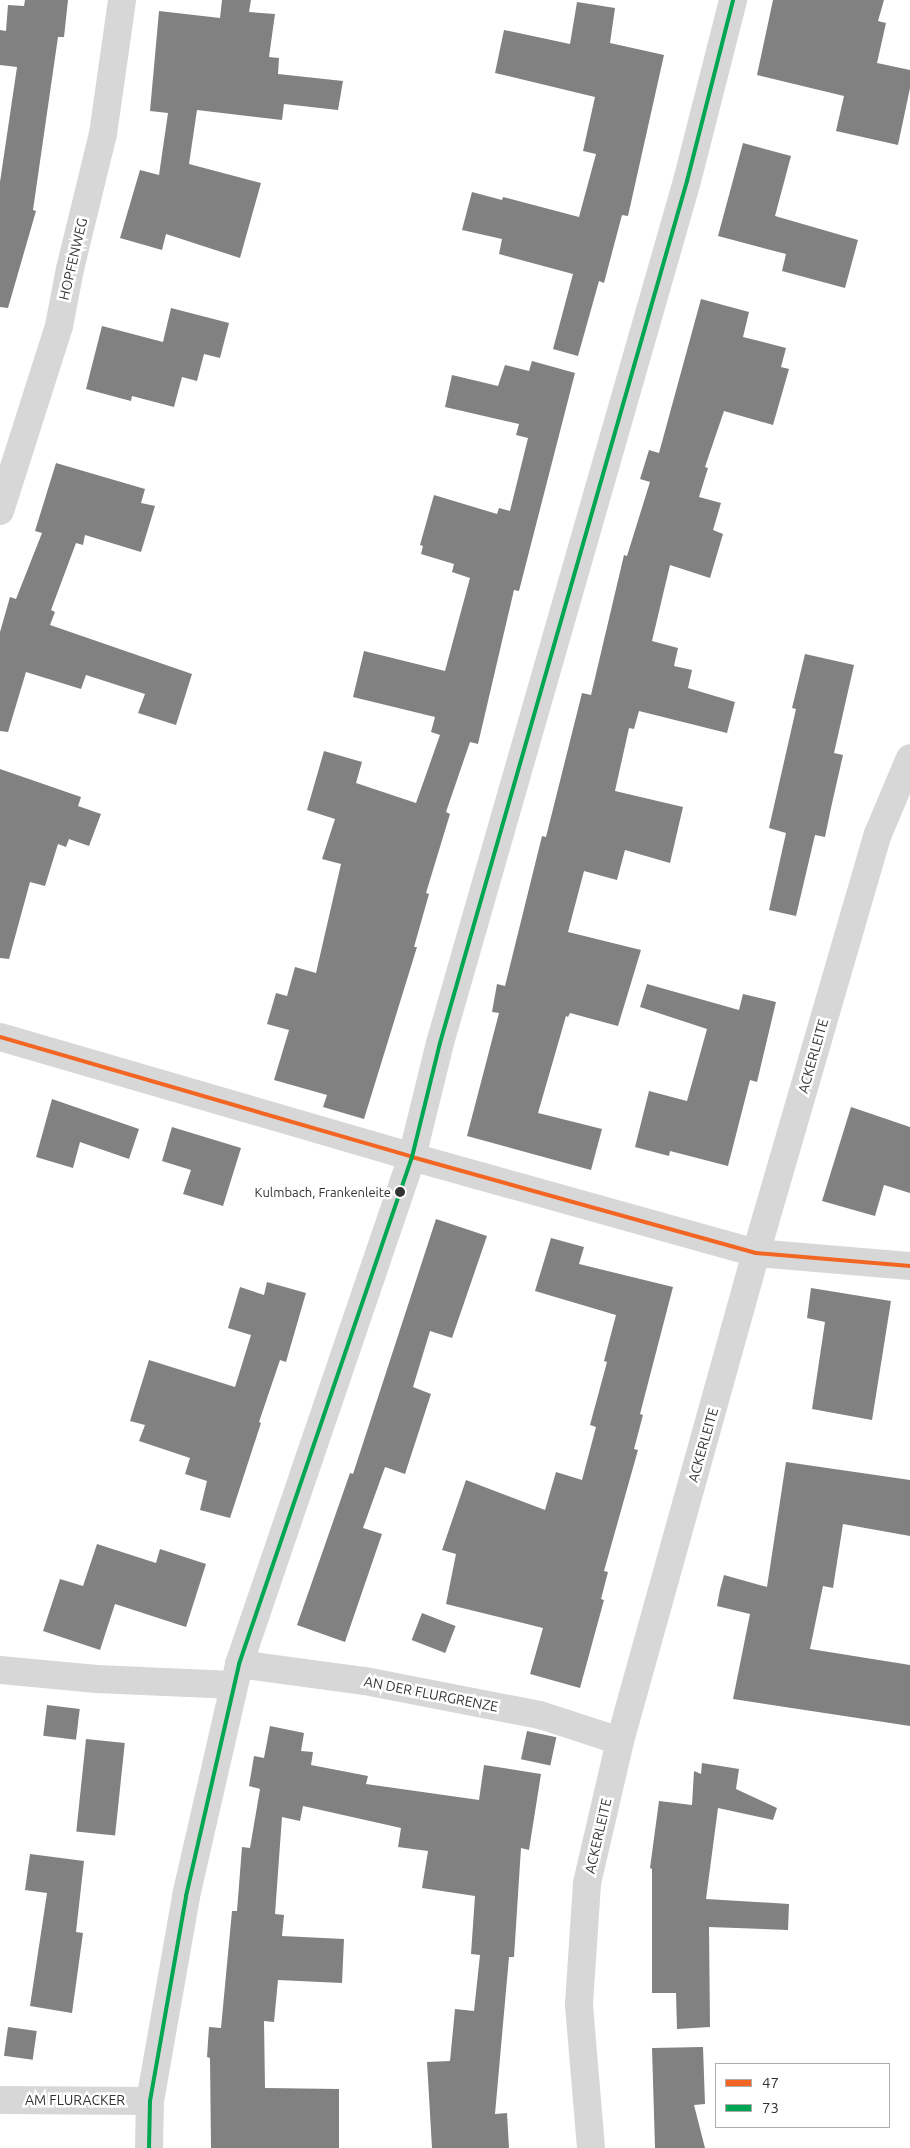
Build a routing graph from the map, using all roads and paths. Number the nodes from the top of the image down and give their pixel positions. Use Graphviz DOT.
graph roads {
  1 [pos="122,0"];
  2 [pos="733,0"];
  3 [pos="0,511"];
  4 [pos="910,758"];
  5 [pos="0,1037"];
  6 [pos="412,1157"];
  7 [pos="756,1253"];
  8 [pos="910,1266"];
  9 [pos="0,1670"];
  10 [pos="236,1674"];
  11 [pos="620,1741"];
  12 [pos="0,2100"];
  13 [pos="150,2101"];
  14 [pos="150,2148"];
  15 [pos="591,2148"];
  1 -- 3 [label="street, HOPFENWEG"];
  2 -- 6 [label="street"];
  4 -- 7 [label="street, ACKERLEITE"];
  5 -- 6 [label="street"];
  6 -- 7 [label="street"];
  6 -- 10 [label="street"];
  7 -- 8 [label="street"];
  7 -- 11 [label="street, ACKERLEITE"];
  9 -- 10 [label="street, AN DER FLURGRENZE"];
  10 -- 11 [label="street, AN DER FLURGRENZE"];
  10 -- 13 [label="street"];
  11 -- 15 [label="street, ACKERLEITE"];
  12 -- 13 [label="street, AM FLURACKER"];
  13 -- 14 [label="street"];
}
